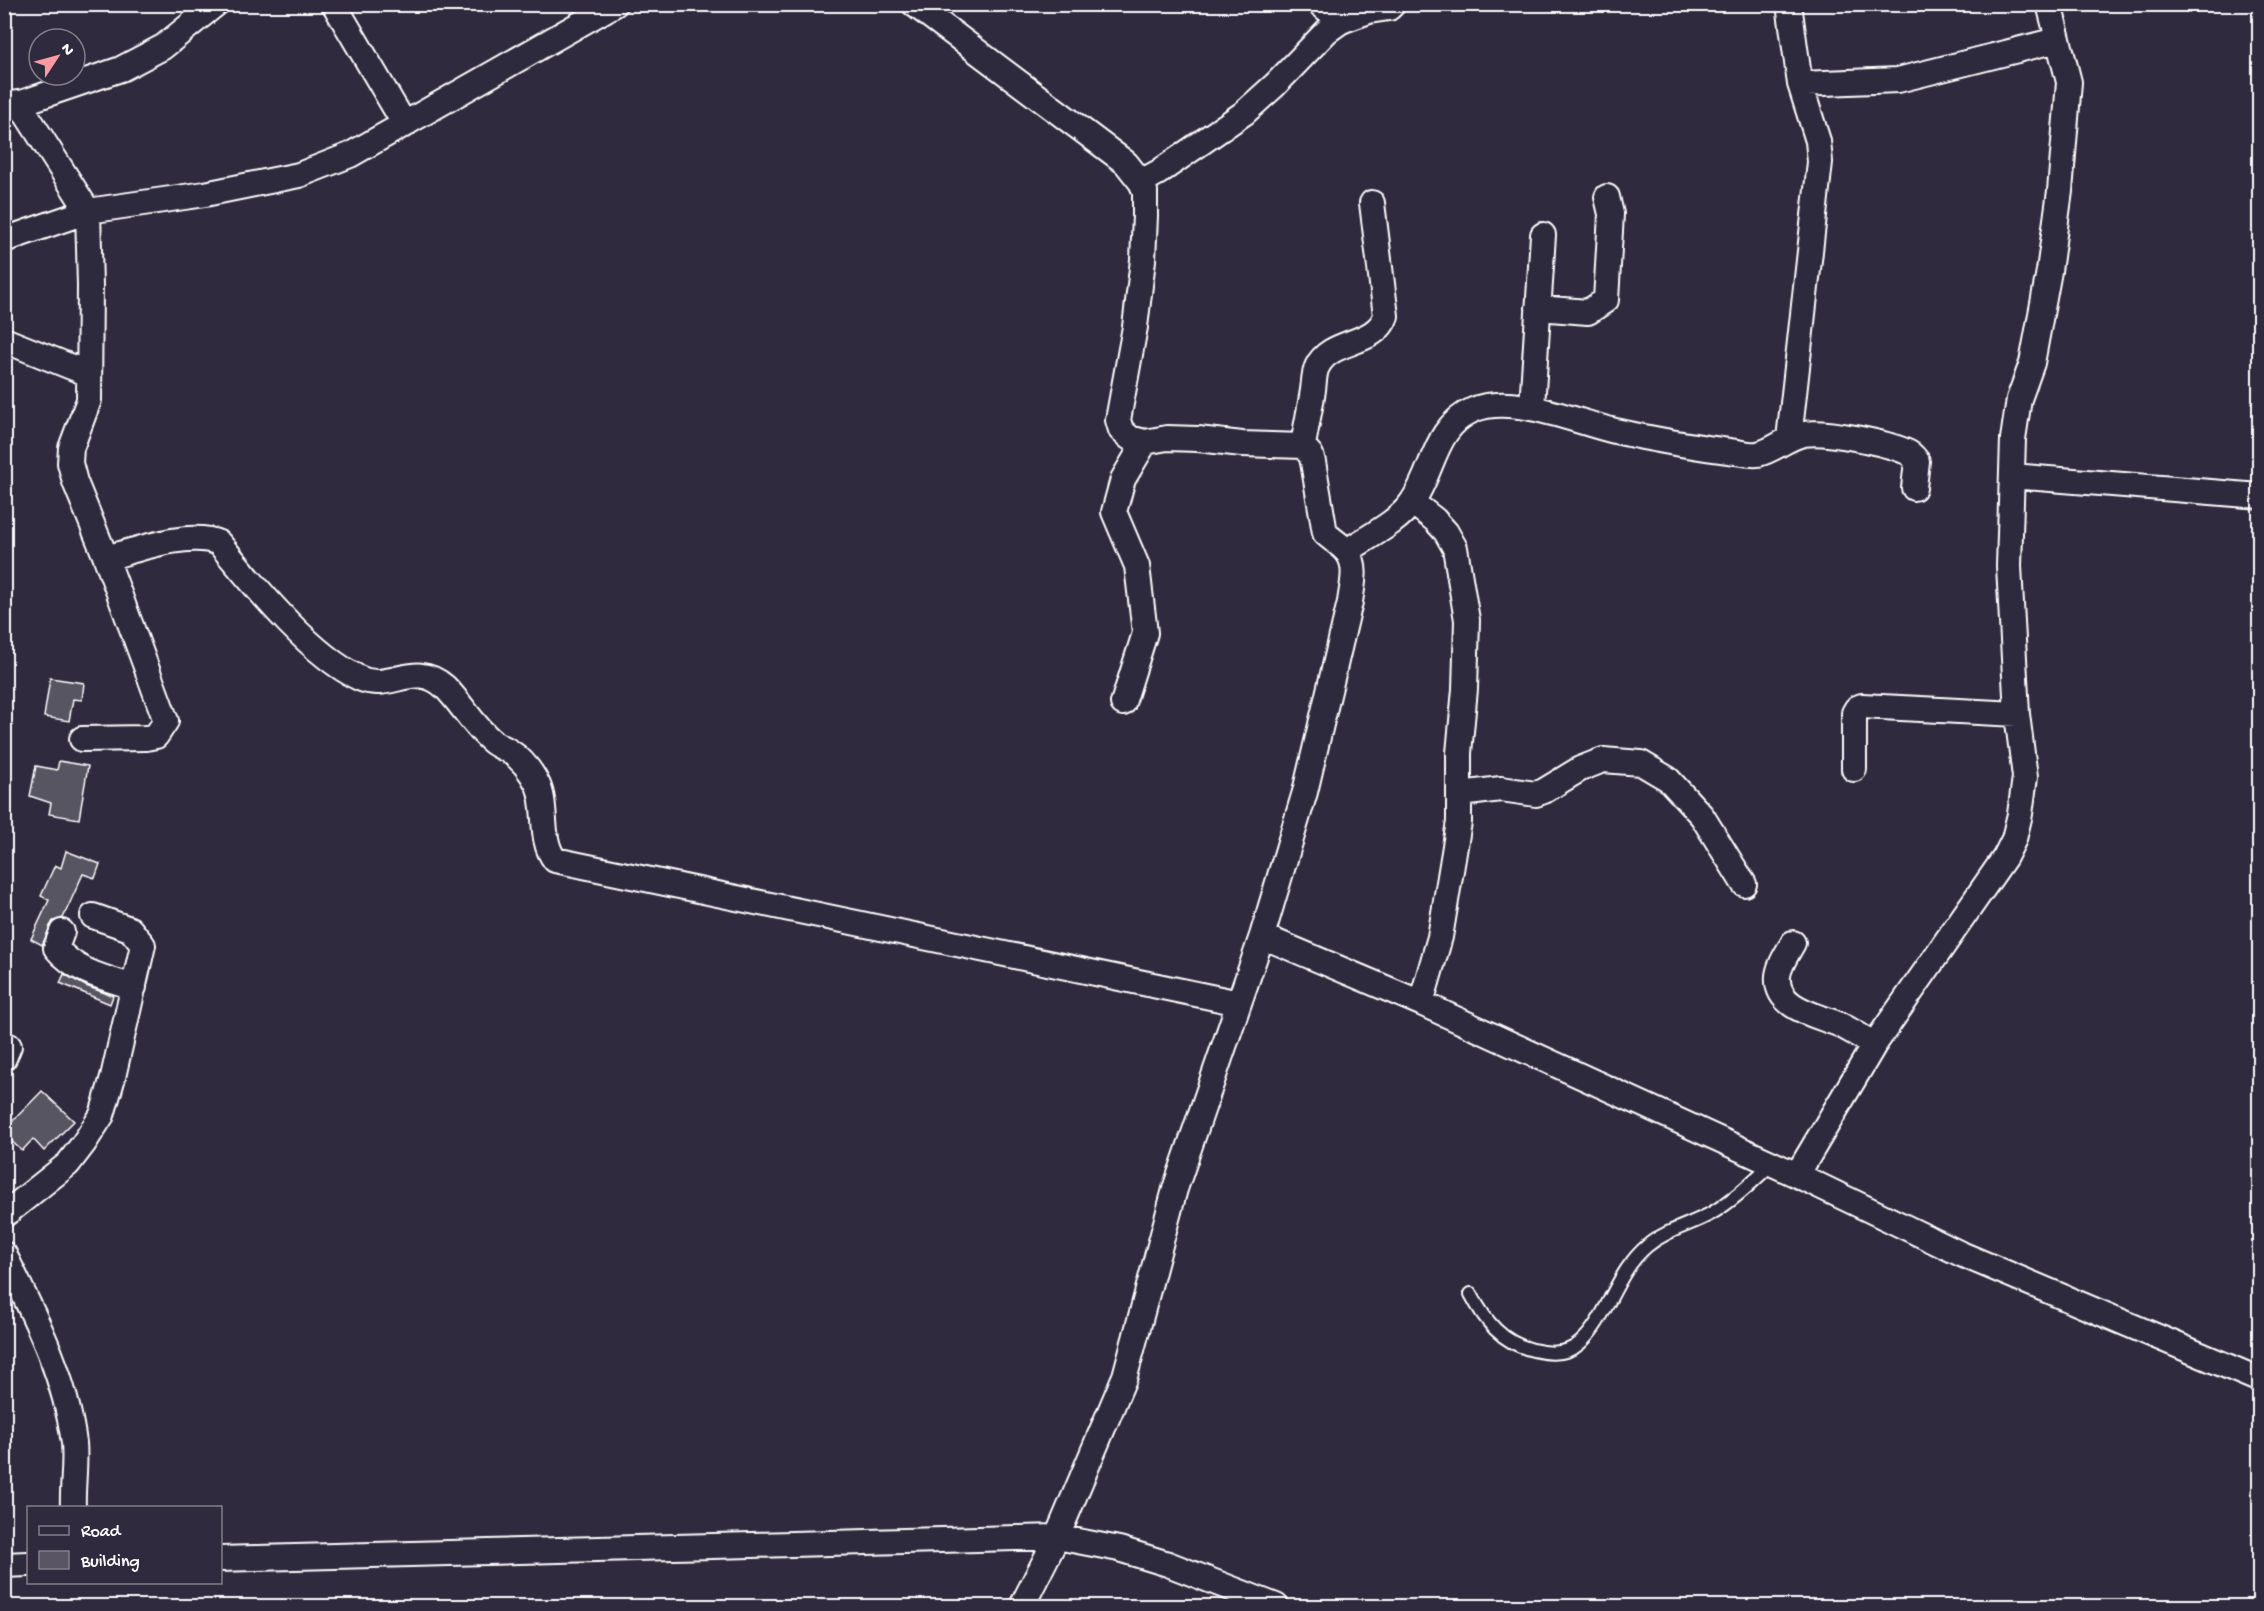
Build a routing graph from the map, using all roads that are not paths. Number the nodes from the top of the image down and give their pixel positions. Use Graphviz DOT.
graph roads {
  1 [pos="216,4"];
  2 [pos="334,4"];
  3 [pos="615,4"];
  4 [pos="914,4"];
  5 [pos="1320,4"];
  6 [pos="1393,4"];
  7 [pos="1790,4"];
  8 [pos="2049,4"];
  9 [pos="1342,21"];
  10 [pos="2057,40"];
  11 [pos="1800,84"];
  12 [pos="12,104"];
  13 [pos="405,125"];
  14 [pos="1141,182"];
  15 [pos="1607,197"];
  16 [pos="1372,203"];
  17 [pos="88,211"];
  18 [pos="1543,235"];
  19 [pos="4,240"];
  20 [pos="1538,308"];
  21 [pos="4,340"];
  22 [pos="88,374"];
  23 [pos="1532,406"];
  24 [pos="1789,439"];
  25 [pos="1145,442"];
  26 [pos="1303,446"];
  27 [pos="2012,476"];
  28 [pos="1914,488"];
  29 [pos="2259,496"];
  30 [pos="1412,502"];
  31 [pos="1347,551"];
  32 [pos="106,558"];
  33 [pos="1123,703"];
  34 [pos="2017,714"];
  35 [pos="82,739"];
  36 [pos="1854,769"];
  37 [pos="1460,794"];
  38 [pos="1744,884"];
  39 [pos="93,916"];
  40 [pos="62,932"];
  41 [pos="1262,936"];
  42 [pos="1793,943"];
  43 [pos="134,987"];
  44 [pos="1239,1003"];
  45 [pos="1421,1004"];
  46 [pos="1874,1045"];
  47 [pos="1772,1163"];
  48 [pos="1797,1175"];
  49 [pos="4,1215"];
  50 [pos="4,1254"];
  51 [pos="1471,1294"];
  52 [pos="2259,1380"];
  53 [pos="73,1506"];
  54 [pos="1058,1537"];
  55 [pos="222,1559"];
  56 [pos="27,1564"];
  57 [pos="4,1565"];
  58 [pos="1022,1606"];
  59 [pos="1276,1606"];
  1 -- 12 [label="street"];
  2 -- 13 [label="street"];
  3 -- 13 [label="street"];
  4 -- 14 [label="street"];
  5 -- 9 [label="street"];
  6 -- 9 [label="street"];
  7 -- 11 [label="street"];
  8 -- 10 [label="street"];
  9 -- 14 [label="street"];
  10 -- 11 [label="street"];
  10 -- 27 [label="street"];
  11 -- 24 [label="street"];
  12 -- 17 [label="street"];
  13 -- 17 [label="street"];
  14 -- 25 [label="street"];
  15 -- 20 [label="street"];
  16 -- 26 [label="street"];
  17 -- 19 [label="street"];
  17 -- 22 [label="street"];
  18 -- 20 [label="street"];
  20 -- 23 [label="street"];
  21 -- 22 [label="street"];
  22 -- 32 [label="street"];
  23 -- 24 [label="street"];
  23 -- 30 [label="street"];
  24 -- 28 [label="street"];
  25 -- 26 [label="street"];
  25 -- 33 [label="street"];
  26 -- 31 [label="street"];
  27 -- 29 [label="street"];
  27 -- 34 [label="street"];
  30 -- 31 [label="street"];
  30 -- 37 [label="street"];
  31 -- 41 [label="street"];
  32 -- 35 [label="street"];
  32 -- 44 [label="street"];
  34 -- 36 [label="street"];
  34 -- 46 [label="street"];
  37 -- 38 [label="street"];
  37 -- 45 [label="street"];
  39 -- 43 [label="street"];
  40 -- 43 [label="street"];
  41 -- 44 [label="street"];
  41 -- 45 [label="street"];
  42 -- 46 [label="street"];
  43 -- 49 [label="street"];
  44 -- 54 [label="street"];
  45 -- 47 [label="street"];
  46 -- 48 [label="street"];
  47 -- 48 [label="street"];
  47 -- 51 [label="lane"];
  48 -- 52 [label="street"];
  50 -- 53 [label="street"];
  54 -- 55 [label="street"];
  54 -- 58 [label="street"];
  54 -- 59 [label="street"];
  56 -- 57 [label="street"];
}
